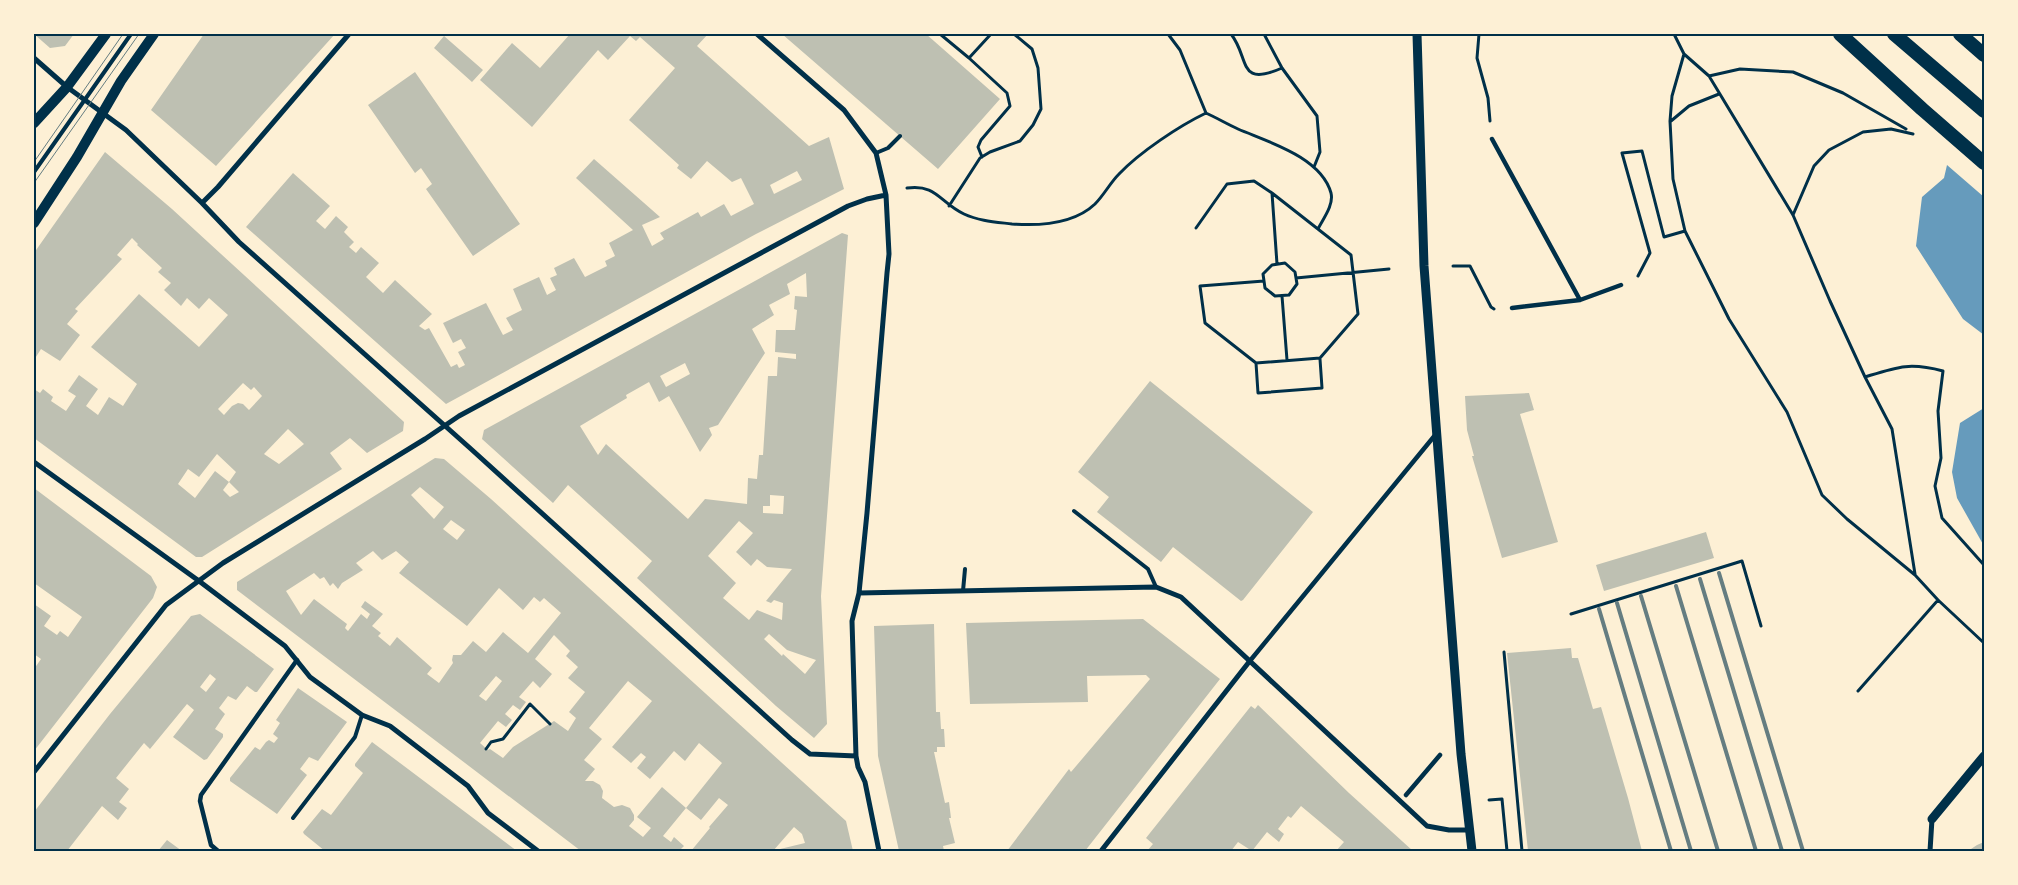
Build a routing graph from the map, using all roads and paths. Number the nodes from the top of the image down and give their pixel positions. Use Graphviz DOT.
graph roads {
  1 [pos="106,34"];
  2 [pos="131,34"];
  3 [pos="154,34"];
  4 [pos="349,34"];
  5 [pos="757,34"];
  6 [pos="940,34"];
  7 [pos="991,34"];
  8 [pos="1014,34"];
  9 [pos="1168,34"];
  10 [pos="1231,34"];
  11 [pos="1264,34"];
  12 [pos="1418,34"];
  13 [pos="1479,34"];
  14 [pos="1674,34"];
  15 [pos="1840,34"];
  16 [pos="1894,34"];
  17 [pos="1960,34"];
  18 [pos="1684,54"];
  19 [pos="1984,55"];
  20 [pos="34,58"];
  21 [pos="969,58"];
  22 [pos="1282,68"];
  23 [pos="1709,76"];
  24 [pos="67,87"];
  25 [pos="1719,94"];
  26 [pos="84,100"];
  27 [pos="1984,111"];
  28 [pos="102,113"];
  29 [pos="1206,113"];
  30 [pos="1670,121"];
  31 [pos="34,123"];
  32 [pos="900,136"];
  33 [pos="1492,139"];
  34 [pos="876,153"];
  35 [pos="982,157"];
  36 [pos="1984,163"];
  37 [pos="1314,167"];
  38 [pos="34,172"];
  39 [pos="907,188"];
  40 [pos="1272,193"];
  41 [pos="886,196"];
  42 [pos="202,203"];
  43 [pos="949,206"];
  44 [pos="1793,215"];
  45 [pos="34,223"];
  46 [pos="1196,228"];
  47 [pos="1318,229"];
  48 [pos="1685,231"];
  49 [pos="1277,264"];
  50 [pos="1453,266"];
  51 [pos="1389,269"];
  52 [pos="1353,271"];
  53 [pos="1296,278"];
  54 [pos="1264,281"];
  55 [pos="1621,285"];
  56 [pos="1282,296"];
  57 [pos="1580,300"];
  58 [pos="1512,308"];
  59 [pos="1320,358"];
  60 [pos="1287,360"];
  61 [pos="1256,363"];
  62 [pos="1865,377"];
  63 [pos="445,426"];
  64 [pos="1437,433"];
  65 [pos="34,462"];
  66 [pos="1074,511"];
  67 [pos="1984,565"];
  68 [pos="965,569"];
  69 [pos="1915,575"];
  70 [pos="199,580"];
  71 [pos="1156,588"];
  72 [pos="963,591"];
  73 [pos="858,593"];
  74 [pos="1938,600"];
  75 [pos="1571,614"];
  76 [pos="1762,626"];
  77 [pos="1984,643"];
  78 [pos="1504,652"];
  79 [pos="297,660"];
  80 [pos="1249,662"];
  81 [pos="1858,691"];
  82 [pos="362,715"];
  83 [pos="550,724"];
  84 [pos="486,749"];
  85 [pos="1440,754"];
  86 [pos="856,756"];
  87 [pos="1984,756"];
  88 [pos="34,772"];
  89 [pos="1406,795"];
  90 [pos="1489,800"];
  91 [pos="293,818"];
  92 [pos="1932,820"];
  93 [pos="1469,830"];
  94 [pos="218,851"];
  95 [pos="538,851"];
  96 [pos="878,851"];
  97 [pos="1101,851"];
  98 [pos="1472,851"];
  99 [pos="1507,851"];
  100 [pos="1517,851"];
  101 [pos="1930,851"];
  1 -- 24 [label="main road"];
  2 -- 26 [label="lane"];
  3 -- 28 [label="main road"];
  4 -- 42 [label="street"];
  5 -- 34 [label="street"];
  6 -- 21 [label="path"];
  7 -- 21 [label="path"];
  8 -- 35 [label="path"];
  9 -- 29 [label="path"];
  10 -- 22 [label="path"];
  11 -- 22 [label="path"];
  12 -- 64 [label="street"];
  13 -- 33 [label="path"];
  14 -- 18 [label="path"];
  15 -- 36 [label="highway"];
  16 -- 27 [label="highway"];
  17 -- 19 [label="highway"];
  18 -- 23 [label="path"];
  18 -- 30 [label="path"];
  20 -- 24 [label="street"];
  21 -- 35 [label="path"];
  22 -- 37 [label="path"];
  23 -- 25 [label="path"];
  23 -- 44 [label="path"];
  24 -- 26 [label="street"];
  24 -- 31 [label="main road"];
  25 -- 30 [label="path"];
  25 -- 44 [label="path"];
  26 -- 28 [label="street"];
  26 -- 38 [label="lane"];
  28 -- 42 [label="street"];
  28 -- 45 [label="main road"];
  29 -- 37 [label="path"];
  29 -- 43 [label="path"];
  30 -- 48 [label="path"];
  32 -- 34 [label="lane"];
  33 -- 57 [label="street"];
  34 -- 41 [label="street"];
  35 -- 43 [label="path"];
  37 -- 47 [label="path"];
  39 -- 43 [label="path"];
  40 -- 46 [label="path"];
  40 -- 47 [label="path"];
  40 -- 49 [label="path"];
  41 -- 63 [label="street"];
  41 -- 73 [label="street"];
  42 -- 63 [label="street"];
  44 -- 62 [label="path"];
  47 -- 52 [label="path"];
  48 -- 55 [label="path"];
  48 -- 69 [label="path"];
  49 -- 53 [label="path"];
  49 -- 54 [label="path"];
  50 -- 58 [label="path"];
  51 -- 52 [label="path"];
  52 -- 53 [label="path"];
  52 -- 59 [label="path"];
  53 -- 56 [label="path"];
  54 -- 56 [label="path"];
  54 -- 61 [label="path"];
  55 -- 57 [label="street"];
  56 -- 60 [label="path"];
  57 -- 58 [label="street"];
  59 -- 60 [label="path"];
  59 -- 61 [label="path"];
  60 -- 61 [label="path"];
  62 -- 67 [label="path"];
  62 -- 69 [label="path"];
  63 -- 70 [label="street"];
  63 -- 86 [label="street"];
  64 -- 80 [label="street"];
  64 -- 93 [label="street"];
  65 -- 70 [label="street"];
  66 -- 71 [label="lane"];
  68 -- 72 [label="lane"];
  69 -- 74 [label="path"];
  70 -- 79 [label="street"];
  70 -- 88 [label="street"];
  71 -- 72 [label="street"];
  71 -- 80 [label="street"];
  72 -- 73 [label="street"];
  73 -- 86 [label="street"];
  74 -- 77 [label="path"];
  74 -- 81 [label="path"];
  75 -- 76 [label="path"];
  78 -- 100 [label="path"];
  79 -- 82 [label="street"];
  79 -- 94 [label="street"];
  80 -- 93 [label="street"];
  80 -- 97 [label="street"];
  82 -- 91 [label="lane"];
  82 -- 95 [label="street"];
  83 -- 84 [label="path"];
  85 -- 89 [label="street"];
  86 -- 96 [label="street"];
  87 -- 92 [label="street"];
  90 -- 99 [label="path"];
  92 -- 101 [label="street"];
  93 -- 98 [label="street"];
}
